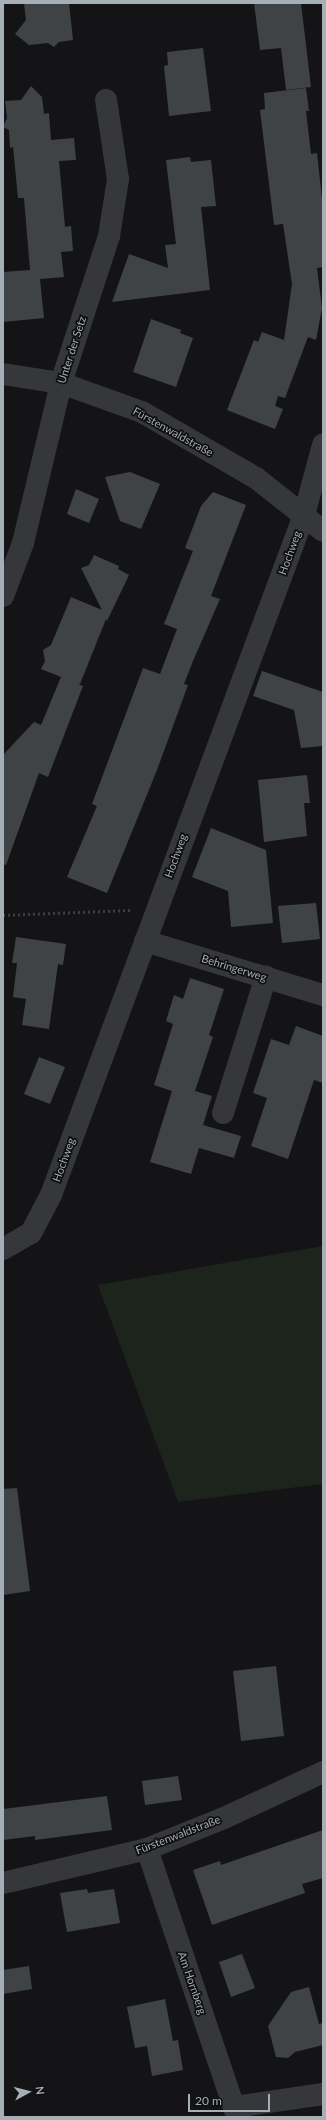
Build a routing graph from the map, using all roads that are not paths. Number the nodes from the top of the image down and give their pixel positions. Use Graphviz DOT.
graph roads {
  1 [pos="106,100"];
  2 [pos="3,374"];
  3 [pos="61,383"];
  4 [pos="323,445"];
  5 [pos="304,515"];
  6 [pos="323,531"];
  7 [pos="3,596"];
  8 [pos="145,941"];
  9 [pos="266,977"];
  10 [pos="323,995"];
  11 [pos="223,1113"];
  12 [pos="3,1249"];
  13 [pos="323,1772"];
  14 [pos="147,1849"];
  15 [pos="3,1883"];
  16 [pos="323,2094"];
  17 [pos="236,2112"];
  1 -- 3 [label="street, Unter der Setz"];
  2 -- 3 [label="street, Fürstenwaldstraße"];
  3 -- 5 [label="street, Fürstenwaldstraße"];
  3 -- 7 [label="street, Unter der Setz"];
  4 -- 5 [label="street, Hochweg"];
  5 -- 6 [label="street, Fürstenwaldstraße"];
  5 -- 8 [label="street, Hochweg"];
  8 -- 9 [label="street, Behringerweg"];
  8 -- 12 [label="street, Hochweg"];
  9 -- 10 [label="street, Behringerweg"];
  9 -- 11 [label="street"];
  13 -- 14 [label="street, Fürstenwaldstraße"];
  14 -- 15 [label="street, Fürstenwaldstraße"];
  14 -- 17 [label="street, Am Hornberg"];
  16 -- 17 [label="street"];
}
